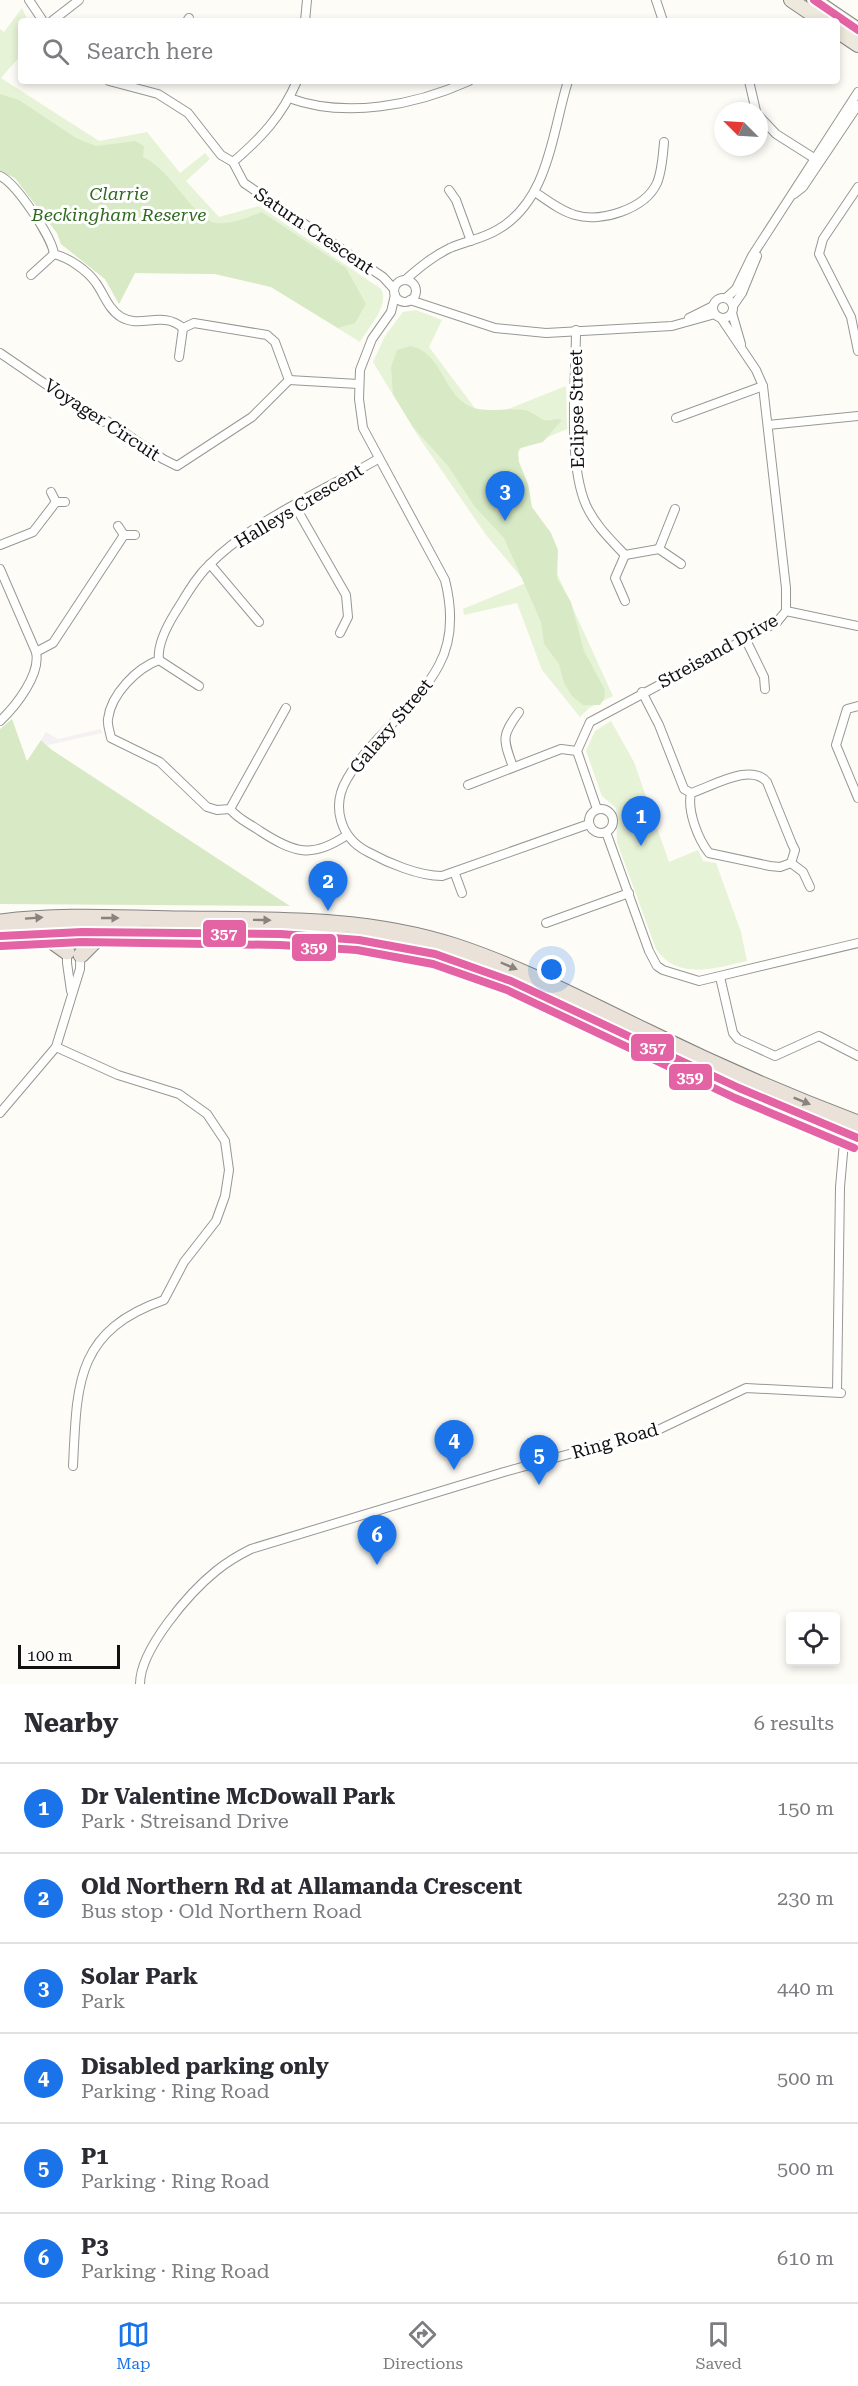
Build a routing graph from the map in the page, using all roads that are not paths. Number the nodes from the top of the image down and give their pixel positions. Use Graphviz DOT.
graph roads {
  1 [pos="29,0"];
  2 [pos="79,0"];
  3 [pos="307,0"];
  4 [pos="656,0"];
  5 [pos="791,0"];
  6 [pos="814,0"];
  7 [pos="41,18"];
  8 [pos="56,18"];
  9 [pos="305,18"];
  10 [pos="662,18"];
  11 [pos="818,18"];
  12 [pos="858,29"];
  13 [pos="840,33"];
  14 [pos="858,45"];
  15 [pos="121,84"];
  16 [pos="149,84"];
  17 [pos="296,84"];
  18 [pos="461,84"];
  19 [pos="567,84"];
  20 [pos="750,84"];
  21 [pos="148,91"];
  22 [pos="858,92"];
  23 [pos="289,98"];
  24 [pos="754,102"];
  25 [pos="858,105"];
  26 [pos="768,126"];
  27 [pos="664,142"];
  28 [pos="817,160"];
  29 [pos="233,162"];
  30 [pos="0,176"];
  31 [pos="858,187"];
  32 [pos="449,190"];
  33 [pos="535,192"];
  34 [pos="471,242"];
  35 [pos="763,242"];
  36 [pos="54,254"];
  37 [pos="420,269"];
  38 [pos="31,275"];
  39 [pos="398,287"];
  40 [pos="411,295"];
  41 [pos="726,298"];
  42 [pos="733,310"];
  43 [pos="391,312"];
  44 [pos="716,313"];
  45 [pos="183,328"];
  46 [pos="576,330"];
  47 [pos="743,350"];
  48 [pos="858,351"];
  49 [pos="0,353"];
  50 [pos="179,357"];
  51 [pos="289,380"];
  52 [pos="358,384"];
  53 [pos="763,386"];
  54 [pos="858,416"];
  55 [pos="676,418"];
  56 [pos="768,425"];
  57 [pos="378,459"];
  58 [pos="51,492"];
  59 [pos="295,506"];
  60 [pos="675,509"];
  61 [pos="118,526"];
  62 [pos="124,535"];
  63 [pos="135,535"];
  64 [pos="0,545"];
  65 [pos="659,549"];
  66 [pos="626,555"];
  67 [pos="210,564"];
  68 [pos="681,564"];
  69 [pos="0,569"];
  70 [pos="625,601"];
  71 [pos="786,611"];
  72 [pos="259,621"];
  73 [pos="858,626"];
  74 [pos="340,633"];
  75 [pos="745,638"];
  76 [pos="36,652"];
  77 [pos="159,660"];
  78 [pos="199,686"];
  79 [pos="765,689"];
  80 [pos="642,692"];
  81 [pos="858,706"];
  82 [pos="286,708"];
  83 [pos="519,712"];
  84 [pos="0,720"];
  85 [pos="577,751"];
  86 [pos="513,766"];
  87 [pos="468,785"];
  88 [pos="691,794"];
  89 [pos="858,798"];
  90 [pos="230,809"];
  91 [pos="597,809"];
  92 [pos="589,824"];
  93 [pos="606,832"];
  94 [pos="347,835"];
  95 [pos="791,862"];
  96 [pos="455,874"];
  97 [pos="810,887"];
  98 [pos="462,893"];
  99 [pos="629,893"];
  100 [pos="0,922"];
  101 [pos="546,923"];
  102 [pos="74,924"];
  103 [pos="39,932"];
  104 [pos="104,932"];
  105 [pos="0,936"];
  106 [pos="858,944"];
  107 [pos="74,954"];
  108 [pos="720,977"];
  109 [pos="71,991"];
  110 [pos="56,1047"];
  111 [pos="858,1056"];
  112 [pos="0,1113"];
  113 [pos="852,1128"];
  114 [pos="73,1466"];
  115 [pos="140,1684"];
  1 -- 7 [label="street"];
  2 -- 8 [label="street"];
  3 -- 9 [label="street"];
  4 -- 10 [label="street"];
  5 -- 11 [label="main road"];
  6 -- 12 [label="main road"];
  13 -- 14 [label="main road"];
  15 -- 21 [label="street, Saturn Crescent"];
  16 -- 21 [label="street"];
  17 -- 23 [label="street"];
  18 -- 23 [label="street"];
  19 -- 33 [label="street"];
  20 -- 24 [label="street"];
  21 -- 29 [label="street, Saturn Crescent"];
  22 -- 28 [label="street"];
  23 -- 29 [label="street"];
  25 -- 28 [label="street"];
  26 -- 28 [label="street"];
  27 -- 33 [label="street"];
  28 -- 35 [label="street"];
  29 -- 39 [label="street, Saturn Crescent"];
  30 -- 36 [label="street"];
  31 -- 48 [label="street"];
  32 -- 34 [label="street"];
  33 -- 34 [label="street"];
  34 -- 37 [label="street"];
  35 -- 41 [label="street"];
  35 -- 42 [label="street"];
  36 -- 38 [label="street"];
  36 -- 45 [label="street"];
  37 -- 39 [label="street"];
  37 -- 40 [label="street"];
  39 -- 40 [label="street"];
  39 -- 40 [label="street"];
  39 -- 43 [label="street, Galaxy Street"];
  40 -- 43 [label="street, Galaxy Street"];
  40 -- 46 [label="street"];
  41 -- 42 [label="street"];
  41 -- 44 [label="street"];
  42 -- 44 [label="street"];
  42 -- 47 [label="street, Streisand Drive"];
  43 -- 52 [label="street, Galaxy Street"];
  44 -- 46 [label="street"];
  44 -- 47 [label="street, Streisand Drive"];
  45 -- 50 [label="street"];
  45 -- 51 [label="street"];
  46 -- 66 [label="street, Eclipse Street"];
  47 -- 53 [label="street, Streisand Drive"];
  49 -- 51 [label="street, Voyager Circuit"];
  51 -- 52 [label="street"];
  52 -- 57 [label="street, Galaxy Street"];
  53 -- 55 [label="street"];
  53 -- 56 [label="street, Streisand Drive"];
  54 -- 56 [label="street"];
  56 -- 71 [label="street, Streisand Drive"];
  57 -- 59 [label="street, Halleys Crescent"];
  57 -- 94 [label="street, Galaxy Street"];
  58 -- 64 [label="street"];
  59 -- 67 [label="street, Halleys Crescent"];
  59 -- 74 [label="street"];
  60 -- 65 [label="street"];
  61 -- 62 [label="street"];
  62 -- 63 [label="street"];
  62 -- 76 [label="street"];
  65 -- 66 [label="street"];
  65 -- 68 [label="street"];
  66 -- 70 [label="street"];
  67 -- 72 [label="street"];
  67 -- 77 [label="street, Halleys Crescent"];
  69 -- 76 [label="street"];
  71 -- 73 [label="street"];
  71 -- 75 [label="street, Streisand Drive"];
  75 -- 79 [label="street"];
  75 -- 80 [label="street, Streisand Drive"];
  76 -- 84 [label="street"];
  77 -- 78 [label="street"];
  77 -- 90 [label="street"];
  80 -- 85 [label="street, Streisand Drive"];
  80 -- 88 [label="street"];
  81 -- 89 [label="street"];
  82 -- 90 [label="street"];
  83 -- 86 [label="street"];
  85 -- 86 [label="street"];
  85 -- 91 [label="street"];
  86 -- 87 [label="street"];
  88 -- 95 [label="street"];
  88 -- 95 [label="street"];
  90 -- 94 [label="street"];
  91 -- 92 [label="street"];
  91 -- 93 [label="street"];
  92 -- 93 [label="street"];
  92 -- 96 [label="street"];
  93 -- 99 [label="street"];
  94 -- 96 [label="street"];
  95 -- 97 [label="street"];
  96 -- 98 [label="street"];
  99 -- 101 [label="street"];
  99 -- 108 [label="street"];
  100 -- 102 [label="highway, one-way"];
  102 -- 103 [label="highway"];
  102 -- 104 [label="highway"];
  102 -- 107 [label="street"];
  102 -- 107 [label="street"];
  102 -- 113 [label="highway, one-way"];
  103 -- 105 [label="highway"];
  103 -- 107 [label="highway"];
  104 -- 107 [label="highway"];
  104 -- 113 [label="highway"];
  106 -- 108 [label="street"];
  107 -- 109 [label="street"];
  107 -- 109 [label="street"];
  108 -- 111 [label="street"];
  109 -- 110 [label="street"];
  110 -- 112 [label="street"];
  110 -- 114 [label="street"];
  113 -- 115 [label="street, Ring Road"];
}
